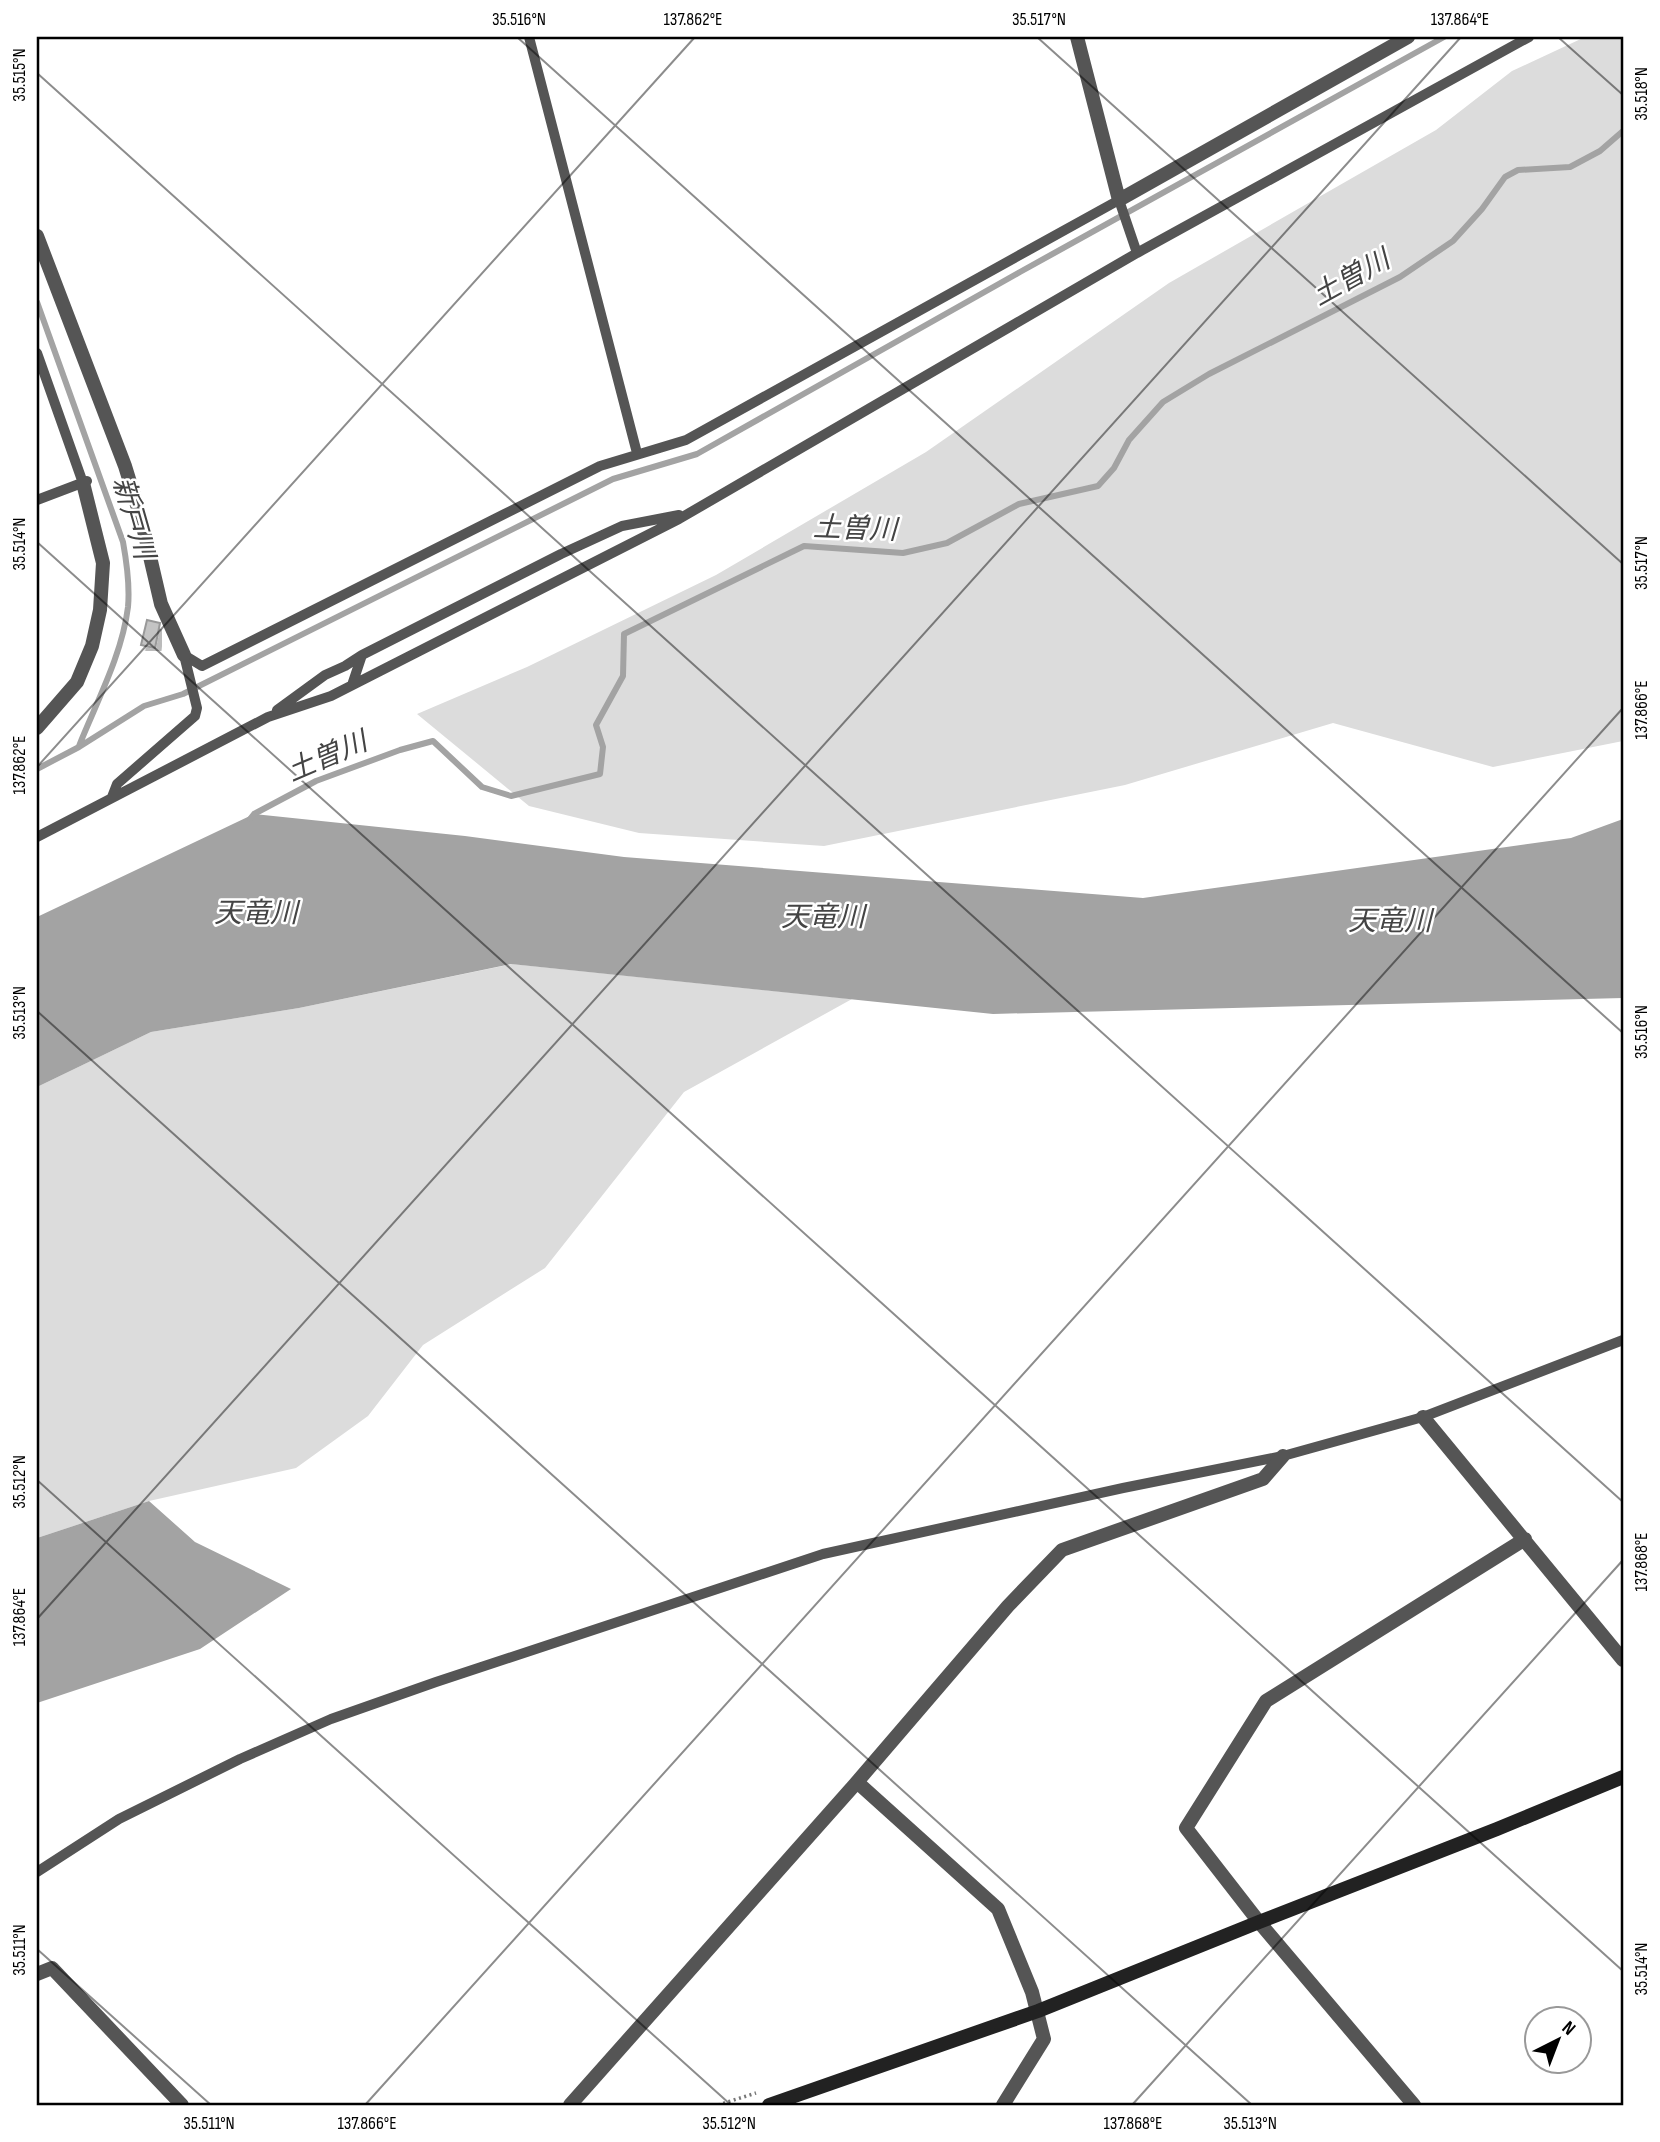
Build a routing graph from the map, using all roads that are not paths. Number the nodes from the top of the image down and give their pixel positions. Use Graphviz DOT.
graph roads {
  1 [pos="529,37"];
  2 [pos="1077,37"];
  3 [pos="1408,37"];
  4 [pos="1529,37"];
  5 [pos="1120,203"];
  6 [pos="37,236"];
  7 [pos="1137,253"];
  8 [pos="37,353"];
  9 [pos="637,453"];
  10 [pos="86,481"];
  11 [pos="37,500"];
  12 [pos="689,513"];
  13 [pos="184,655"];
  14 [pos="362,655"];
  15 [pos="352,685"];
  16 [pos="268,717"];
  17 [pos="37,729"];
  18 [pos="112,797"];
  19 [pos="37,837"];
  20 [pos="1623,1340"];
  21 [pos="1423,1417"];
  22 [pos="1283,1456"];
  23 [pos="1525,1539"];
  24 [pos="1623,1660"];
  25 [pos="1623,1777"];
  26 [pos="857,1782"];
  27 [pos="37,1872"];
  28 [pos="1259,1922"];
  29 [pos="37,1974"];
  30 [pos="1038,2011"];
  31 [pos="182,2105"];
  32 [pos="570,2105"];
  33 [pos="769,2105"];
  34 [pos="1003,2105"];
  35 [pos="1414,2105"];
  1 -- 9 [label="lane"];
  2 -- 5 [label="street"];
  3 -- 5 [label="street"];
  4 -- 7 [label="lane"];
  5 -- 7 [label="lane"];
  5 -- 9 [label="lane"];
  6 -- 13 [label="street"];
  7 -- 12 [label="lane"];
  8 -- 10 [label="lane"];
  9 -- 13 [label="lane"];
  10 -- 11 [label="lane"];
  10 -- 17 [label="street"];
  12 -- 14 [label="lane"];
  12 -- 15 [label="lane"];
  13 -- 18 [label="lane"];
  14 -- 15 [label="lane"];
  14 -- 16 [label="lane"];
  15 -- 16 [label="lane"];
  16 -- 18 [label="lane"];
  18 -- 19 [label="lane"];
  20 -- 21 [label="lane"];
  21 -- 22 [label="lane"];
  21 -- 23 [label="street"];
  22 -- 26 [label="street"];
  22 -- 27 [label="lane"];
  23 -- 24 [label="street"];
  23 -- 28 [label="street"];
  25 -- 28 [label="street"];
  26 -- 30 [label="street"];
  26 -- 32 [label="street"];
  28 -- 30 [label="street"];
  28 -- 35 [label="street"];
  29 -- 31 [label="street"];
  30 -- 33 [label="street"];
  30 -- 34 [label="street"];
}
